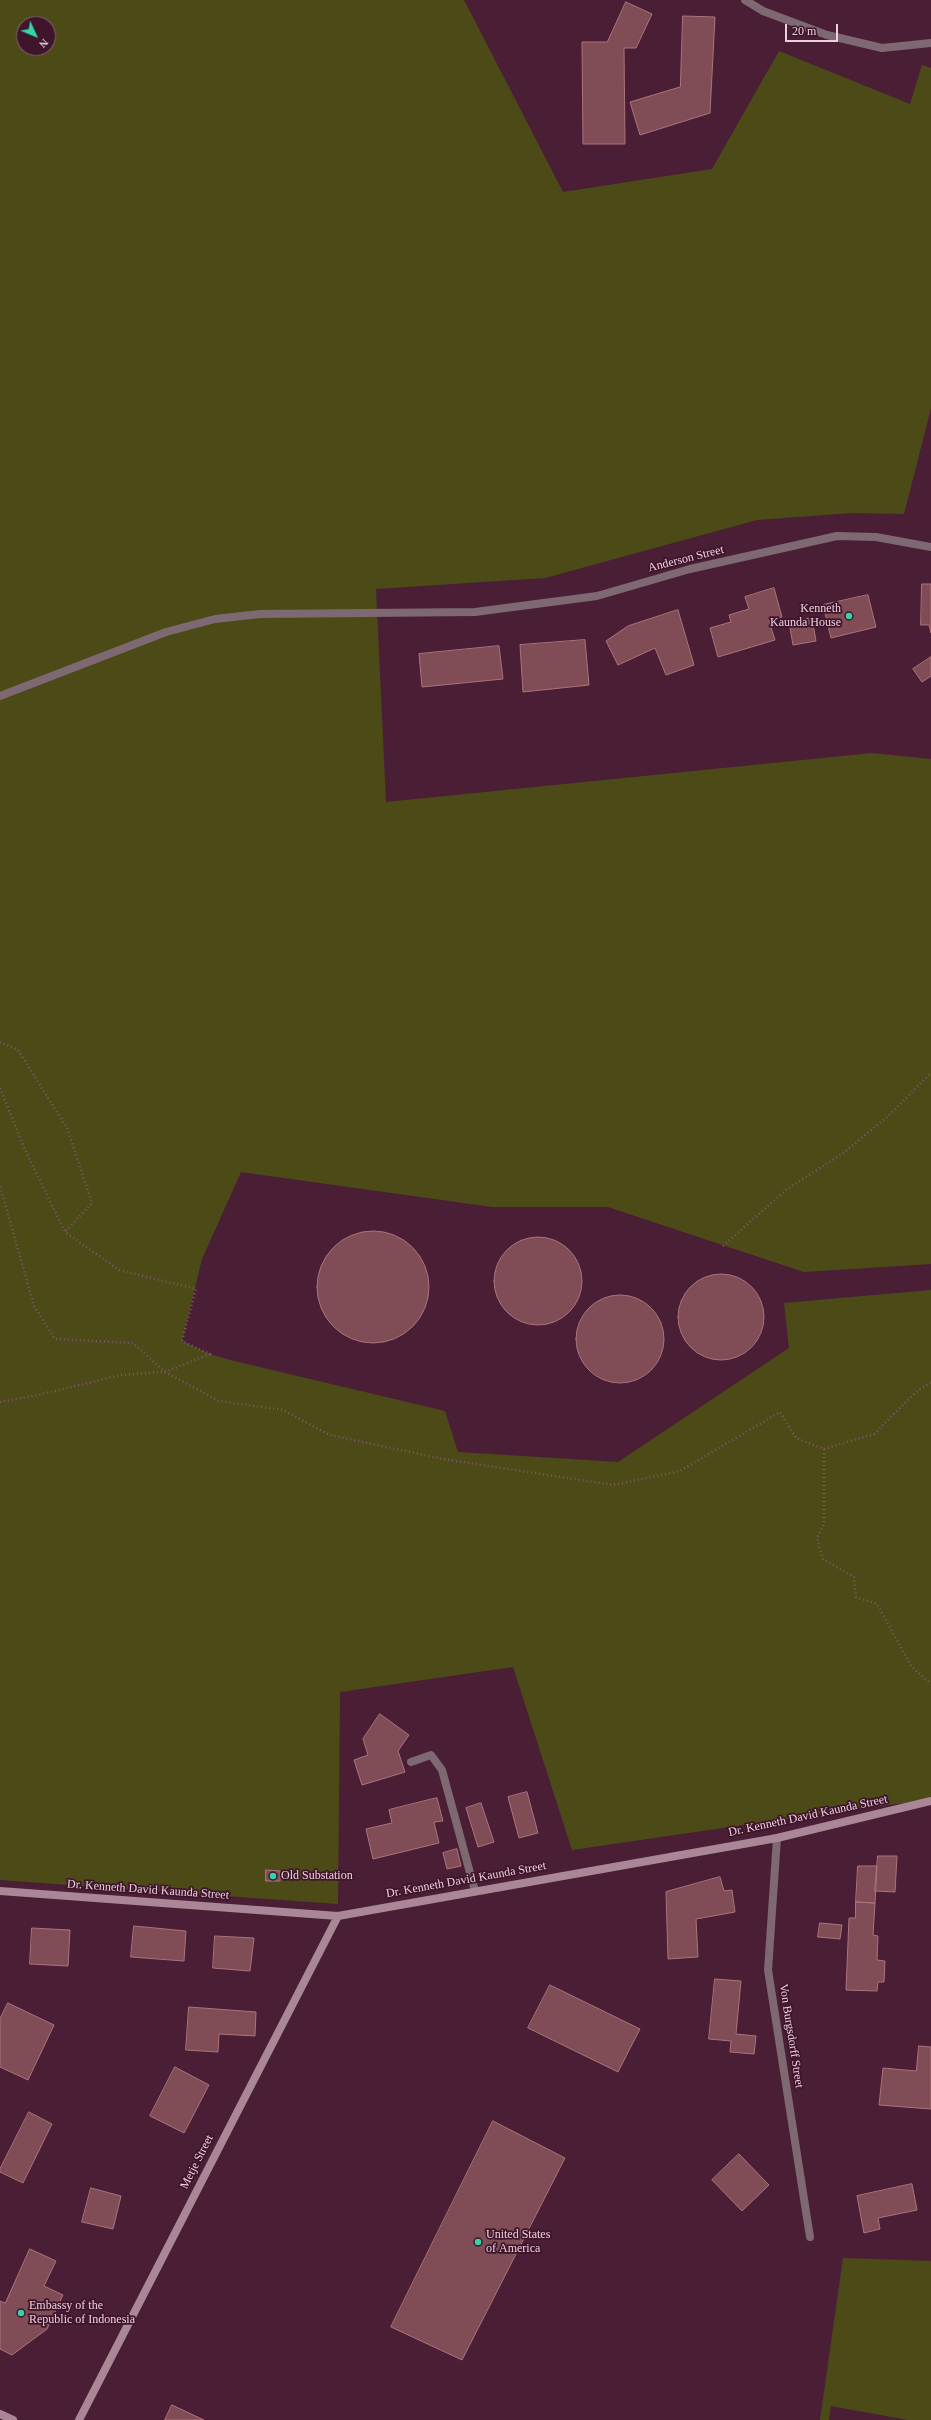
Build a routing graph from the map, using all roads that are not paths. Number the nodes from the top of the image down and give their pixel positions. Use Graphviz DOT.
graph roads {
  1 [pos="745,0"];
  2 [pos="931,42"];
  3 [pos="931,547"];
  4 [pos="0,696"];
  5 [pos="411,1762"];
  6 [pos="931,1801"];
  7 [pos="777,1838"];
  8 [pos="0,1891"];
  9 [pos="475,1891"];
  10 [pos="338,1916"];
  11 [pos="810,2237"];
  12 [pos="0,2414"];
  13 [pos="13,2420"];
  14 [pos="79,2420"];
  1 -- 2 [label="street"];
  3 -- 4 [label="street, Anderson Street"];
  5 -- 9 [label="street"];
  6 -- 7 [label="street, Dr. Kenneth David Kaunda Street"];
  7 -- 9 [label="street, Dr. Kenneth David Kaunda Street"];
  7 -- 11 [label="street, Von Burgsdorff Street"];
  8 -- 10 [label="street, Dr. Kenneth David Kaunda Street"];
  9 -- 10 [label="street, Dr. Kenneth David Kaunda Street"];
  10 -- 14 [label="street, Metje Street"];
  12 -- 13 [label="street"];
}
